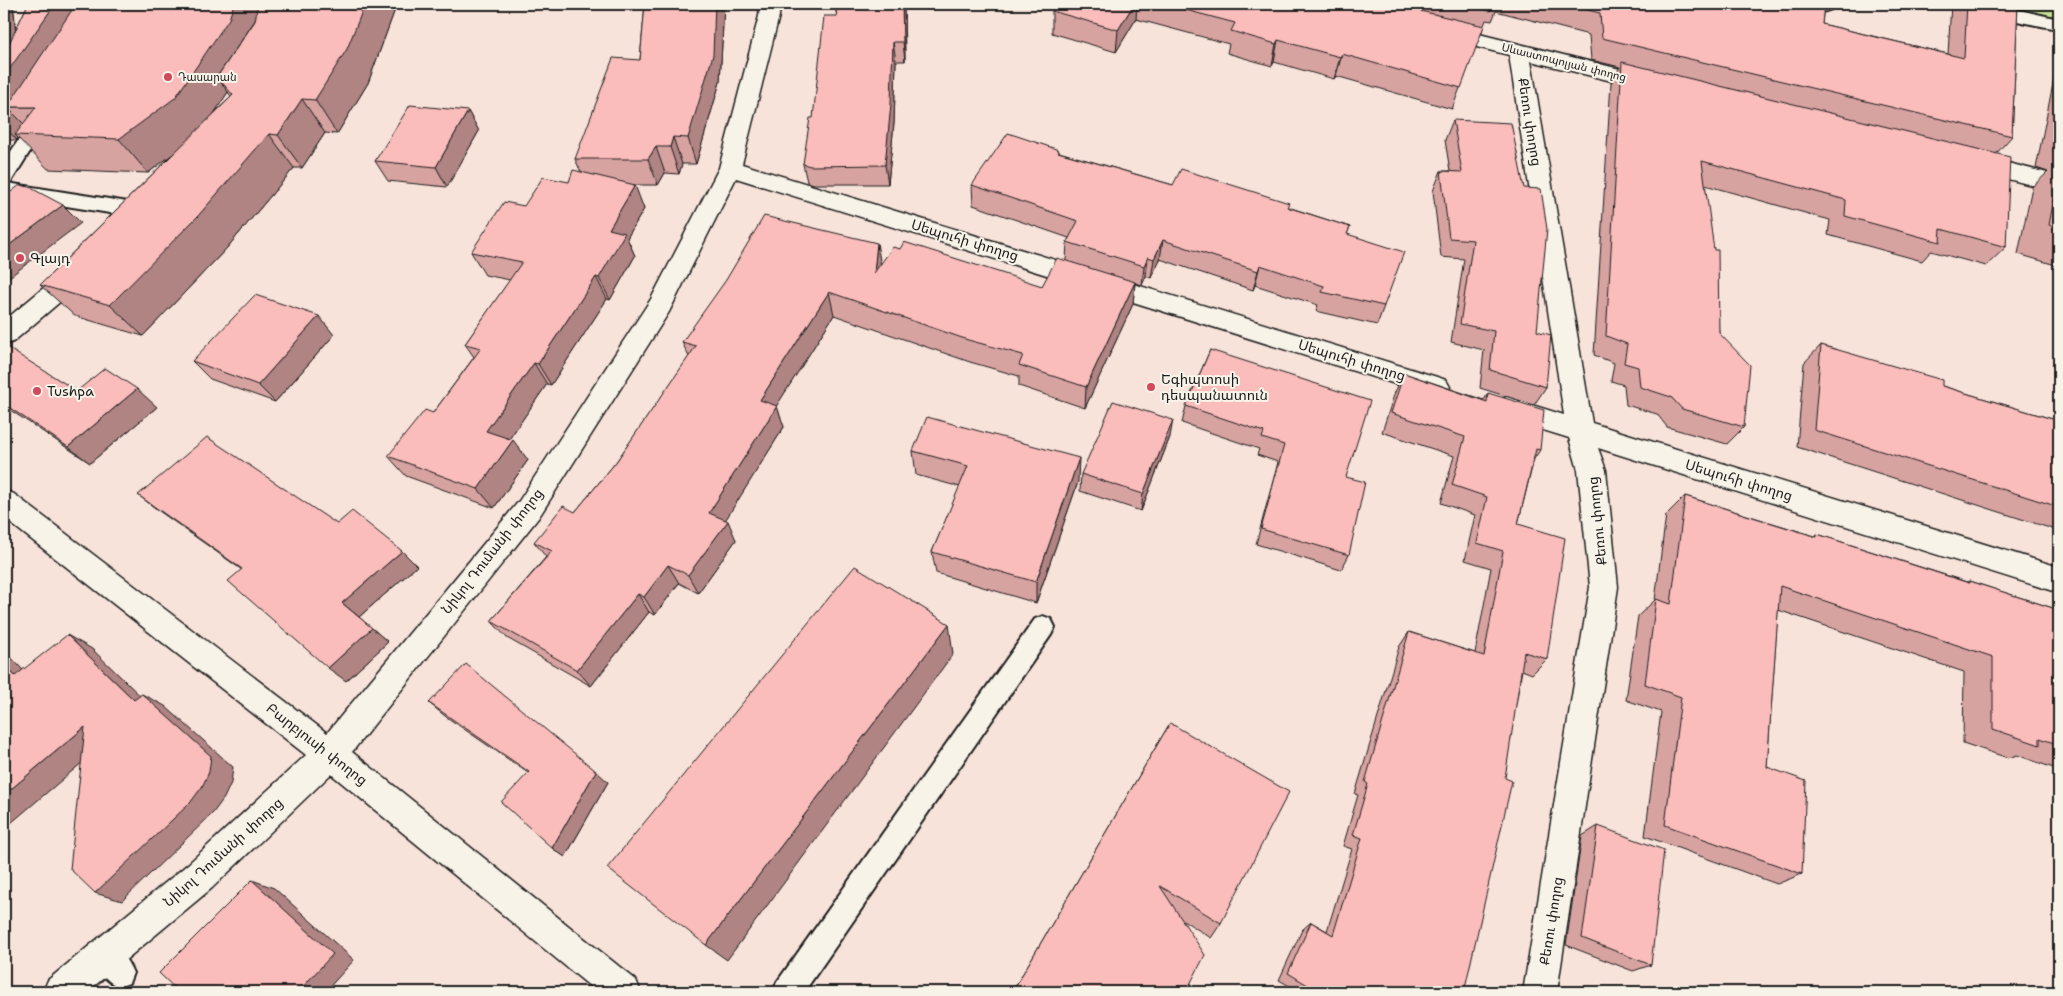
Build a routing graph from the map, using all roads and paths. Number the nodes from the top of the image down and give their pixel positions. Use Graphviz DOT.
graph roads {
  1 [pos="770,4"];
  2 [pos="1805,4"];
  3 [pos="1829,4"];
  4 [pos="1991,4"];
  5 [pos="2059,24"];
  6 [pos="1424,27"];
  7 [pos="1519,51"];
  8 [pos="1673,89"];
  9 [pos="52,102"];
  10 [pos="1953,158"];
  11 [pos="730,168"];
  12 [pos="4,176"];
  13 [pos="2059,184"];
  14 [pos="4,189"];
  15 [pos="153,206"];
  16 [pos="127,231"];
  17 [pos="98,256"];
  18 [pos="4,335"];
  19 [pos="1458,393"];
  20 [pos="1486,402"];
  21 [pos="1580,431"];
  22 [pos="4,502"];
  23 [pos="2059,580"];
  24 [pos="1043,627"];
  25 [pos="330,754"];
  26 [pos="60,992"];
  27 [pos="624,992"];
  28 [pos="787,992"];
  29 [pos="1540,992"];
  1 -- 11 [label="street, Նիկոլ Դումանի փողոց"];
  2 -- 3 [label="lane"];
  4 -- 5 [label="lane"];
  6 -- 7 [label="street, Սևաստոպոլյան փողոց"];
  7 -- 8 [label="street, Սևաստոպոլյան փողոց"];
  7 -- 21 [label="street, Քեռու փողոց"];
  9 -- 12 [label="lane"];
  10 -- 13 [label="street"];
  11 -- 19 [label="street, Սեպուհի փողոց"];
  11 -- 25 [label="street, Նիկոլ Դումանի փողոց"];
  14 -- 15 [label="lane"];
  15 -- 16 [label="street"];
  17 -- 18 [label="street"];
  20 -- 21 [label="street, Սեպուհի փողոց"];
  21 -- 23 [label="street, Սեպուհի փողոց"];
  21 -- 29 [label="street, Քեռու փողոց"];
  22 -- 25 [label="street, Բարբյուսի փողոց"];
  24 -- 28 [label="lane"];
  25 -- 26 [label="street, Նիկոլ Դումանի փողոց"];
  25 -- 27 [label="street, Բարբյուսի փողոց"];
}
